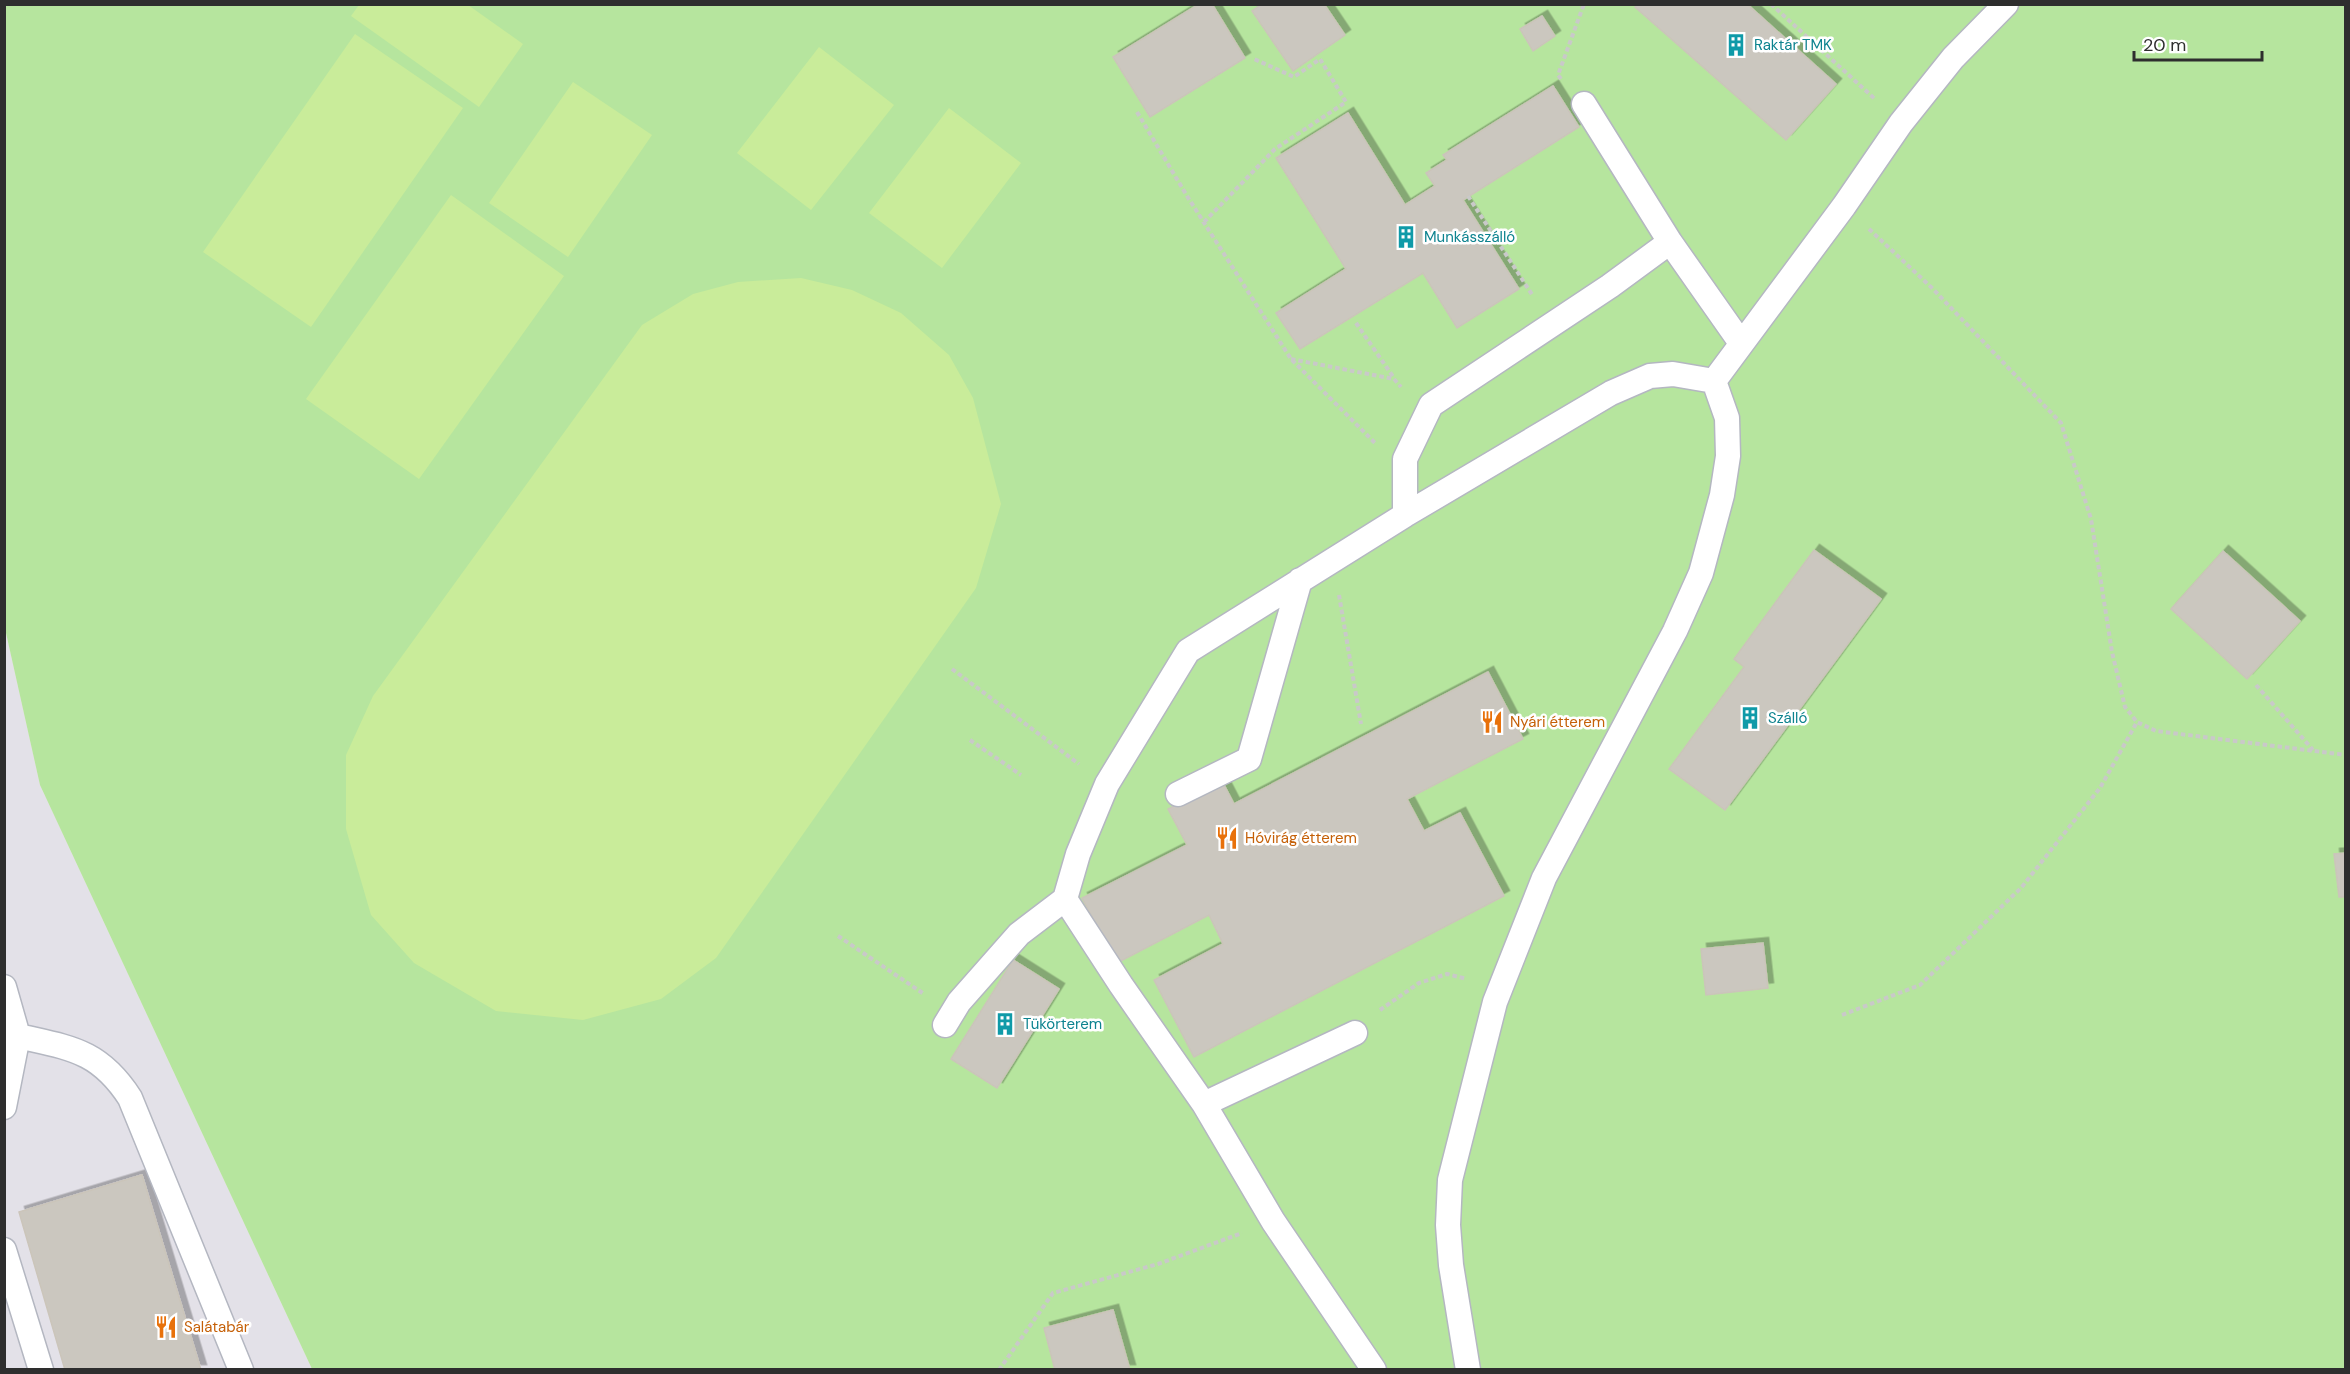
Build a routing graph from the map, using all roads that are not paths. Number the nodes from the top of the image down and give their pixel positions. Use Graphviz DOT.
graph roads {
  1 [pos="2006,4"];
  2 [pos="1584,104"];
  3 [pos="1670,242"];
  4 [pos="1741,343"];
  5 [pos="1714,381"];
  6 [pos="1405,515"];
  7 [pos="1300,580"];
  8 [pos="1178,794"];
  9 [pos="1065,899"];
  10 [pos="4,987"];
  11 [pos="945,1025"];
  12 [pos="1355,1033"];
  13 [pos="18,1036"];
  14 [pos="1204,1104"];
  15 [pos="4,1107"];
  16 [pos="4,1250"];
  17 [pos="41,1370"];
  18 [pos="241,1370"];
  19 [pos="1374,1370"];
  20 [pos="1468,1370"];
  1 -- 4 [label="lane"];
  2 -- 3 [label="lane"];
  3 -- 4 [label="lane"];
  3 -- 6 [label="lane"];
  4 -- 5 [label="lane"];
  5 -- 6 [label="lane"];
  5 -- 20 [label="lane"];
  6 -- 7 [label="lane"];
  7 -- 8 [label="lane"];
  7 -- 9 [label="lane"];
  9 -- 11 [label="lane"];
  9 -- 14 [label="lane"];
  10 -- 13 [label="lane"];
  12 -- 14 [label="lane"];
  13 -- 15 [label="lane"];
  13 -- 18 [label="lane"];
  14 -- 19 [label="lane"];
  16 -- 17 [label="lane"];
}
